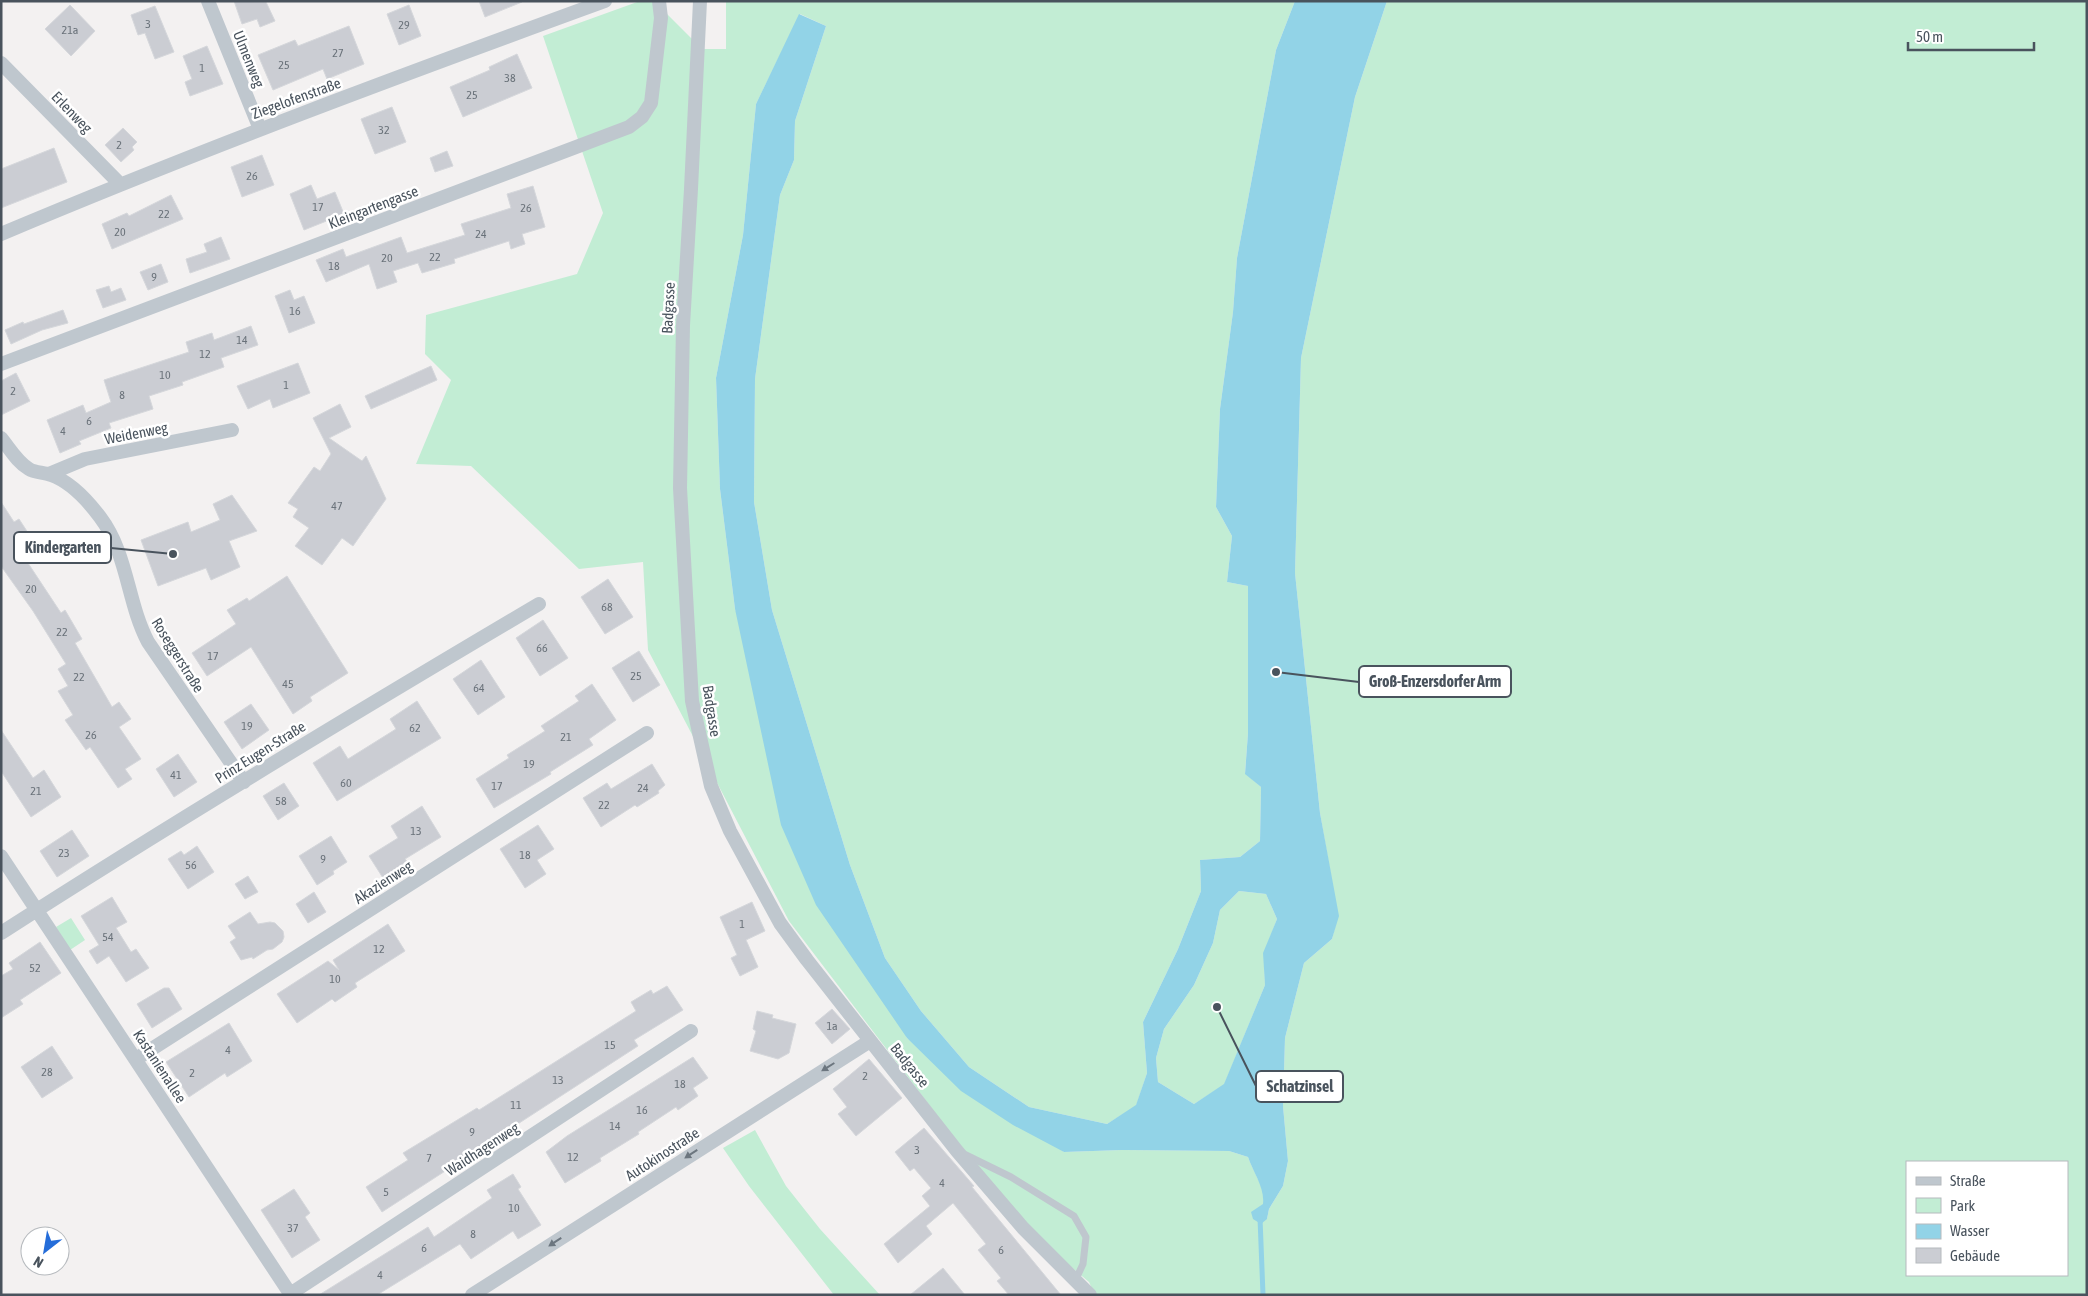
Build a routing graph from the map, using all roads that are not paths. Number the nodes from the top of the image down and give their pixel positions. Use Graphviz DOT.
graph roads {
  1 [pos="208,1"];
  2 [pos="605,1"];
  3 [pos="659,1"];
  4 [pos="700,1"];
  5 [pos="1,63"];
  6 [pos="260,129"];
  7 [pos="120,184"];
  8 [pos="1,234"];
  9 [pos="1,364"];
  10 [pos="232,430"];
  11 [pos="1,438"];
  12 [pos="49,474"];
  13 [pos="539,604"];
  14 [pos="647,733"];
  15 [pos="244,782"];
  16 [pos="1,856"];
  17 [pos="36,910"];
  18 [pos="1,933"];
  19 [pos="691,1031"];
  20 [pos="870,1041"];
  21 [pos="136,1059"];
  22 [pos="958,1151"];
  23 [pos="1076,1279"];
  24 [pos="291,1294"];
  25 [pos="472,1295"];
  26 [pos="1090,1295"];
  1 -- 6 [label="street, Ulmenweg"];
  2 -- 6 [label="street, Ziegelofenstraße"];
  3 -- 9 [label="street, Kleingartengasse"];
  4 -- 20 [label="street, Badgasse"];
  5 -- 7 [label="street, Erlenweg"];
  6 -- 7 [label="street, Ziegelofenstraße"];
  7 -- 8 [label="street, Ziegelofenstraße"];
  10 -- 12 [label="street, Weidenweg"];
  11 -- 12 [label="street, Roseggerstraße"];
  12 -- 15 [label="street, Roseggerstraße"];
  13 -- 15 [label="street, Prinz Eugen-Straße"];
  14 -- 21 [label="street, Akazienweg"];
  15 -- 17 [label="street, Prinz Eugen-Straße"];
  16 -- 17 [label="street, Kastanienallee"];
  17 -- 18 [label="street, Prinz Eugen-Straße"];
  17 -- 21 [label="street, Kastanienallee"];
  19 -- 24 [label="street, Waidhagenweg"];
  20 -- 22 [label="street, Badgasse"];
  20 -- 25 [label="street, Autokinostraße, one-way"];
  21 -- 24 [label="street, Kastanienallee"];
  22 -- 23 [label="street, Badgasse"];
  22 -- 23 [label="lane"];
  23 -- 26 [label="street, Badgasse"];
}
